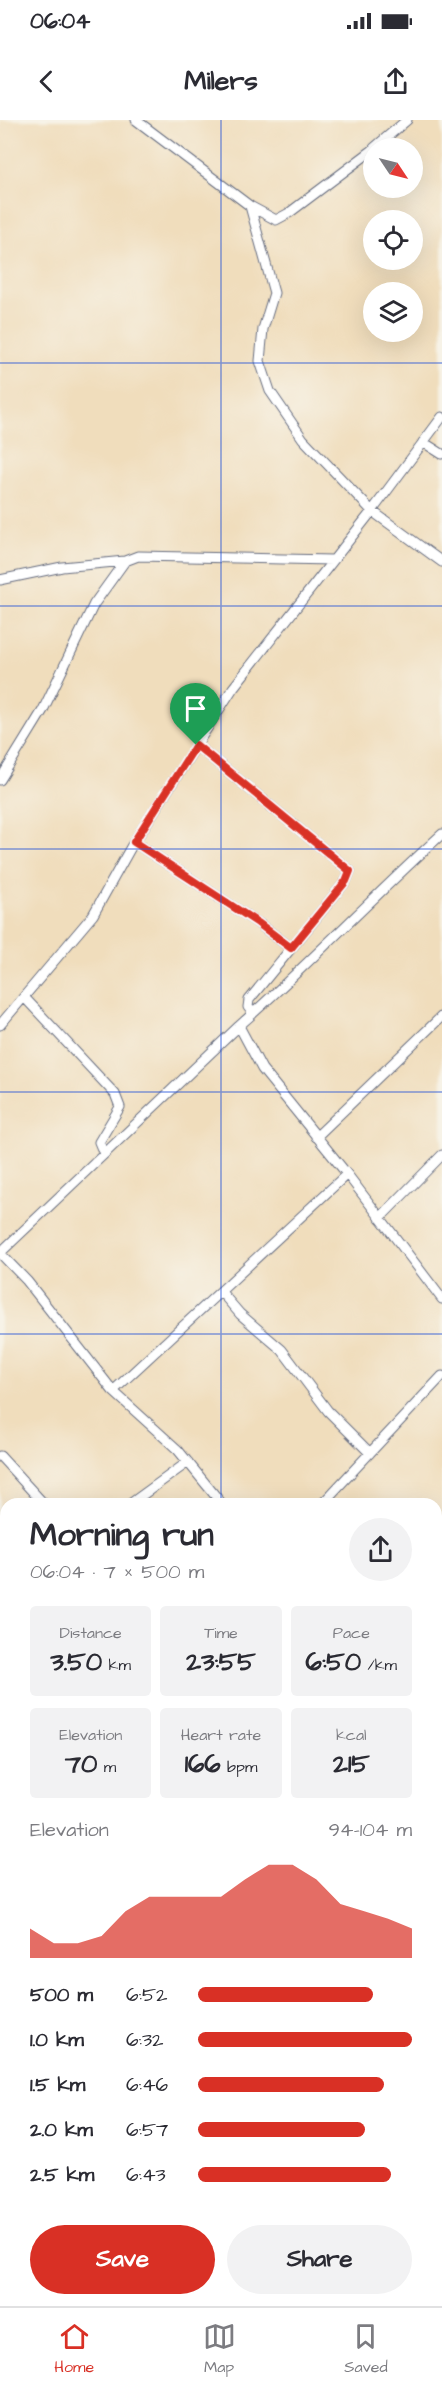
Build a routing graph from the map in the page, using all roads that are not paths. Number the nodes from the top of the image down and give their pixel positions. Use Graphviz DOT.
graph roads {
  1 [pos="136,120"];
  2 [pos="407,120"];
  3 [pos="387,138"];
  4 [pos="363,157"];
  5 [pos="250,206"];
  6 [pos="442,417"];
  7 [pos="423,442"];
  8 [pos="442,454"];
  9 [pos="372,511"];
  10 [pos="332,560"];
  11 [pos="125,561"];
  12 [pos="442,562"];
  13 [pos="0,580"];
  14 [pos="196,745"];
  15 [pos="0,780"];
  16 [pos="442,834"];
  17 [pos="134,842"];
  18 [pos="291,948"];
  19 [pos="24,997"];
  20 [pos="253,1013"];
  21 [pos="442,1016"];
  22 [pos="0,1025"];
  23 [pos="239,1026"];
  24 [pos="316,1137"];
  25 [pos="104,1154"];
  26 [pos="442,1155"];
  27 [pos="347,1174"];
  28 [pos="380,1218"];
  29 [pos="0,1252"];
  30 [pos="221,1292"];
  31 [pos="440,1293"];
  32 [pos="442,1376"];
  33 [pos="113,1391"];
  34 [pos="370,1453"];
  35 [pos="0,1456"];
  36 [pos="188,1462"];
  37 [pos="36,1498"];
  38 [pos="138,1498"];
  39 [pos="217,1498"];
  40 [pos="328,1498"];
  1 -- 5 [label="street"];
  2 -- 3 [label="street"];
  4 -- 5 [label="street"];
  5 -- 9 [label="street"];
  6 -- 7 [label="street"];
  7 -- 8 [label="street"];
  7 -- 9 [label="street"];
  9 -- 10 [label="street"];
  9 -- 12 [label="street"];
  10 -- 11 [label="street"];
  10 -- 14 [label="street"];
  11 -- 13 [label="street"];
  11 -- 15 [label="street"];
  14 -- 17 [label="street"];
  14 -- 18 [label="street"];
  16 -- 20 [label="street"];
  17 -- 18 [label="street"];
  17 -- 19 [label="street"];
  18 -- 20 [label="street"];
  19 -- 22 [label="street"];
  19 -- 25 [label="street"];
  20 -- 23 [label="street"];
  21 -- 24 [label="street"];
  23 -- 24 [label="street"];
  23 -- 25 [label="street"];
  24 -- 27 [label="street"];
  25 -- 29 [label="street"];
  26 -- 28 [label="street"];
  27 -- 28 [label="street"];
  27 -- 30 [label="street"];
  28 -- 31 [label="street"];
  29 -- 33 [label="street"];
  30 -- 33 [label="street"];
  30 -- 34 [label="street"];
  32 -- 34 [label="street"];
  33 -- 36 [label="street"];
  34 -- 40 [label="street"];
  35 -- 37 [label="street"];
  36 -- 38 [label="street"];
  36 -- 39 [label="street"];
}
